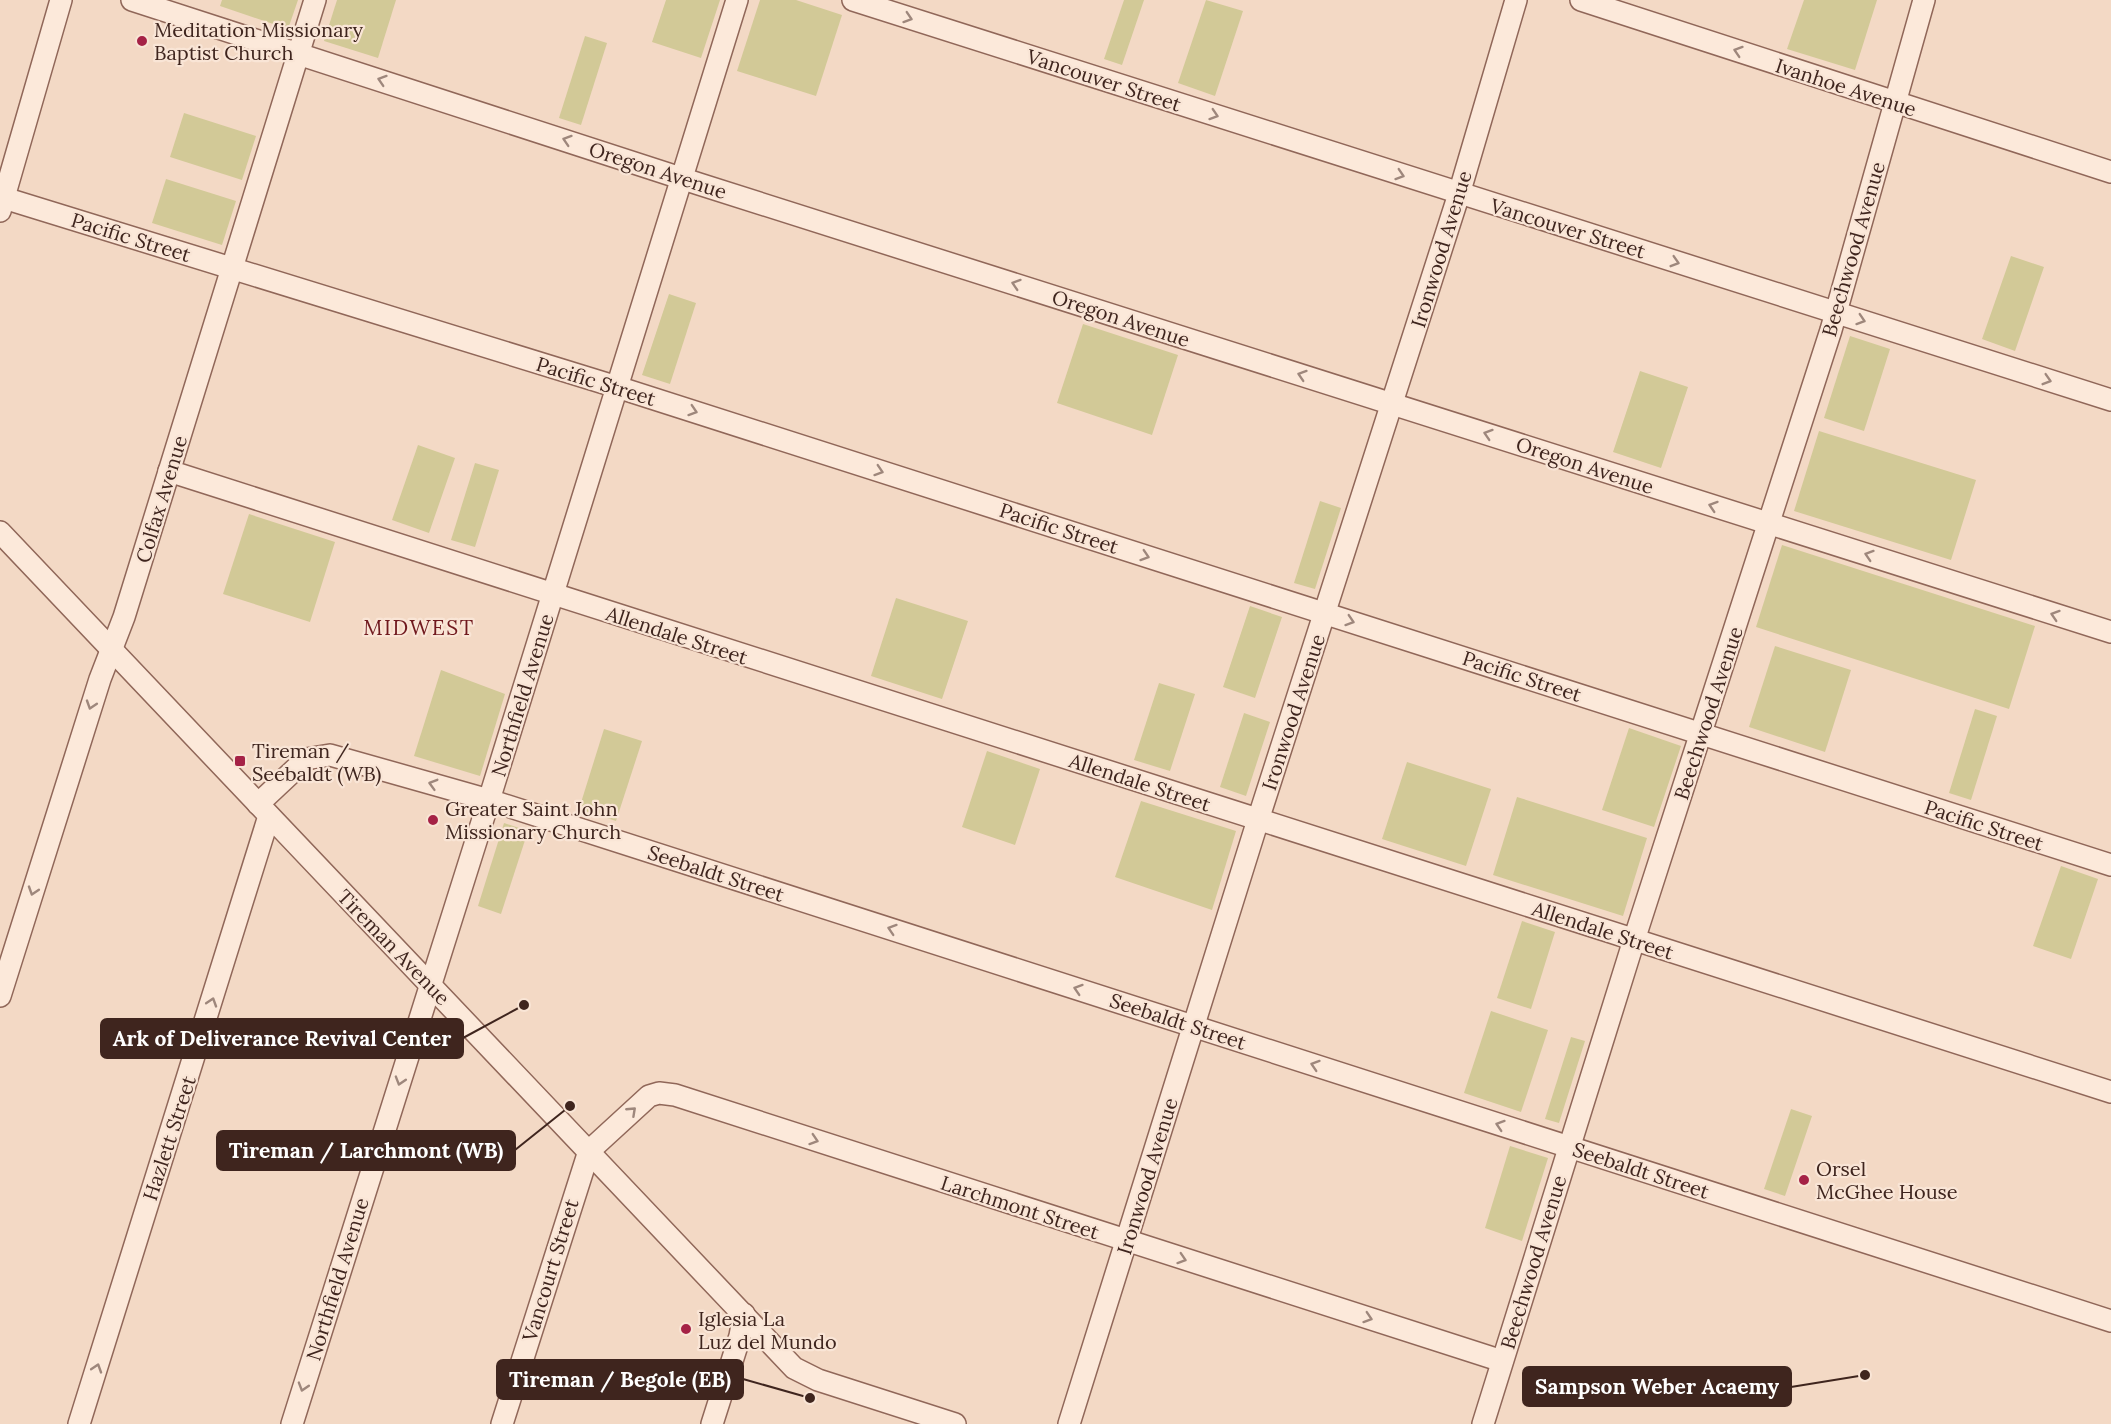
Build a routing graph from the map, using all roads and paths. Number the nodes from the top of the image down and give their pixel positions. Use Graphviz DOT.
graph roads {
  1 [pos="61,0"];
  2 [pos="132,0"];
  3 [pos="315,0"];
  4 [pos="737,0"];
  5 [pos="853,0"];
  6 [pos="1516,0"];
  7 [pos="1581,0"];
  8 [pos="1924,0"];
  9 [pos="299,54"];
  10 [pos="1893,102"];
  11 [pos="2111,172"];
  12 [pos="683,177"];
  13 [pos="1460,194"];
  14 [pos="2,205"];
  15 [pos="232,268"];
  16 [pos="1836,312"];
  17 [pos="617,387"];
  18 [pos="2111,400"];
  19 [pos="1393,403"];
  20 [pos="169,471"];
  21 [pos="1769,523"];
  22 [pos="0,532"];
  23 [pos="553,594"];
  24 [pos="1325,614"];
  25 [pos="2111,632"];
  26 [pos="111,650"];
  27 [pos="1702,734"];
  28 [pos="489,800"];
  29 [pos="264,810"];
  30 [pos="1258,820"];
  31 [pos="2111,865"];
  32 [pos="1634,940"];
  33 [pos="431,985"];
  34 [pos="0,996"];
  35 [pos="1193,1026"];
  36 [pos="2111,1092"];
  37 [pos="1569,1147"];
  38 [pos="589,1151"];
  39 [pos="1126,1241"];
  40 [pos="744,1314"];
  41 [pos="2111,1322"];
  42 [pos="1502,1361"];
  43 [pos="79,1424"];
  44 [pos="292,1424"];
  45 [pos="502,1424"];
  46 [pos="712,1424"];
  47 [pos="955,1424"];
  48 [pos="1069,1424"];
  49 [pos="1482,1424"];
  1 -- 14 [label="street"];
  2 -- 9 [label="street, Oregon Avenue"];
  3 -- 9 [label="street, Colfax Avenue"];
  4 -- 12 [label="street, Northfield Avenue"];
  5 -- 13 [label="street, Vancouver Street, one-way"];
  6 -- 13 [label="street, Ironwood Avenue"];
  10 -- 7 [label="street, Ivanhoe Avenue, one-way"];
  8 -- 10 [label="street, Beechwood Avenue"];
  12 -- 9 [label="street, Oregon Avenue, one-way"];
  9 -- 15 [label="street, Colfax Avenue"];
  10 -- 11 [label="street, Ivanhoe Avenue"];
  10 -- 16 [label="street, Beechwood Avenue"];
  12 -- 17 [label="street, Northfield Avenue"];
  19 -- 12 [label="street, Oregon Avenue, one-way"];
  13 -- 16 [label="street, Vancouver Street, one-way"];
  13 -- 19 [label="street, Ironwood Avenue"];
  14 -- 15 [label="street, Pacific Street"];
  15 -- 17 [label="street, Pacific Street"];
  15 -- 20 [label="street, Colfax Avenue"];
  16 -- 18 [label="street, Vancouver Street, one-way"];
  16 -- 21 [label="street, Beechwood Avenue"];
  17 -- 23 [label="street, Northfield Avenue"];
  17 -- 24 [label="street, Pacific Street, one-way"];
  21 -- 19 [label="street, Oregon Avenue, one-way"];
  19 -- 24 [label="street, Ironwood Avenue"];
  20 -- 23 [label="street, Allendale Street"];
  20 -- 26 [label="street, Colfax Avenue"];
  25 -- 21 [label="street, Oregon Avenue, one-way"];
  21 -- 27 [label="street, Beechwood Avenue"];
  22 -- 26 [label="street, Tireman Avenue"];
  23 -- 28 [label="street, Northfield Avenue"];
  23 -- 30 [label="street, Allendale Street"];
  24 -- 27 [label="street, Pacific Street, one-way"];
  24 -- 30 [label="street, Ironwood Avenue"];
  26 -- 29 [label="street, Tireman Avenue"];
  26 -- 34 [label="street, Colfax Avenue, one-way"];
  27 -- 31 [label="street, Pacific Street"];
  27 -- 32 [label="street, Beechwood Avenue"];
  28 -- 29 [label="street, Seebaldt Street, one-way"];
  28 -- 33 [label="street, Northfield Avenue"];
  35 -- 28 [label="street, Seebaldt Street, one-way"];
  29 -- 33 [label="street, Tireman Avenue"];
  43 -- 29 [label="street, Hazlett Street, one-way"];
  30 -- 32 [label="street, Allendale Street"];
  30 -- 35 [label="street, Ironwood Avenue"];
  32 -- 36 [label="street, Allendale Street"];
  32 -- 37 [label="street, Beechwood Avenue"];
  33 -- 38 [label="street, Tireman Avenue"];
  33 -- 44 [label="street, Northfield Avenue, one-way"];
  37 -- 35 [label="street, Seebaldt Street, one-way"];
  35 -- 39 [label="street, Ironwood Avenue"];
  37 -- 41 [label="street, Seebaldt Street"];
  37 -- 42 [label="street, Beechwood Avenue"];
  38 -- 39 [label="street, Larchmont Street, one-way"];
  38 -- 40 [label="street, Tireman Avenue"];
  38 -- 45 [label="street, Vancourt Street"];
  39 -- 42 [label="street, Larchmont Street, one-way"];
  39 -- 48 [label="street, Ironwood Avenue"];
  40 -- 46 [label="street"];
  40 -- 47 [label="street, Tireman Avenue"];
  42 -- 49 [label="street, Beechwood Avenue"];
}
